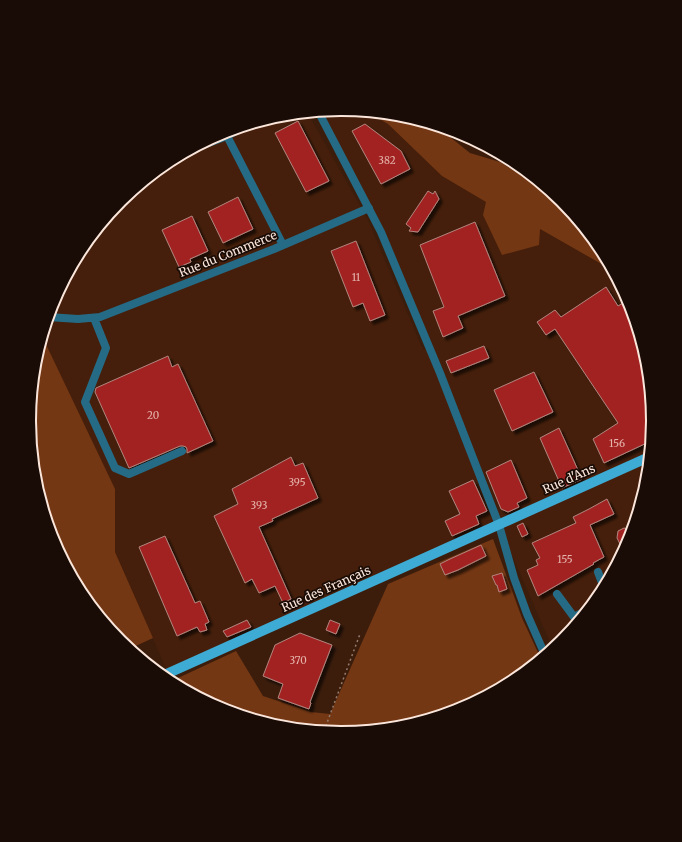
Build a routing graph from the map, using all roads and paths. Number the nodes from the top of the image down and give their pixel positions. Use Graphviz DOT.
graph roads {
  1 [pos="321,117"];
  2 [pos="228,138"];
  3 [pos="369,208"];
  4 [pos="283,245"];
  5 [pos="54,318"];
  6 [pos="94,318"];
  7 [pos="182,451"];
  8 [pos="643,460"];
  9 [pos="499,525"];
  10 [pos="598,572"];
  11 [pos="601,580"];
  12 [pos="557,594"];
  13 [pos="575,617"];
  14 [pos="360,634"];
  15 [pos="543,649"];
  16 [pos="169,673"];
  17 [pos="326,725"];
  1 -- 3 [label="street"];
  2 -- 4 [label="street"];
  3 -- 4 [label="street, Rue du Commerce"];
  3 -- 9 [label="street"];
  4 -- 6 [label="street, Rue du Commerce"];
  5 -- 6 [label="street, Rue du Commerce"];
  6 -- 7 [label="street"];
  8 -- 9 [label="main road, Rue d'Ans"];
  9 -- 15 [label="street"];
  9 -- 16 [label="main road, Rue des Français"];
  10 -- 11 [label="street"];
  12 -- 13 [label="street"];
  14 -- 17 [label="path"];
}
